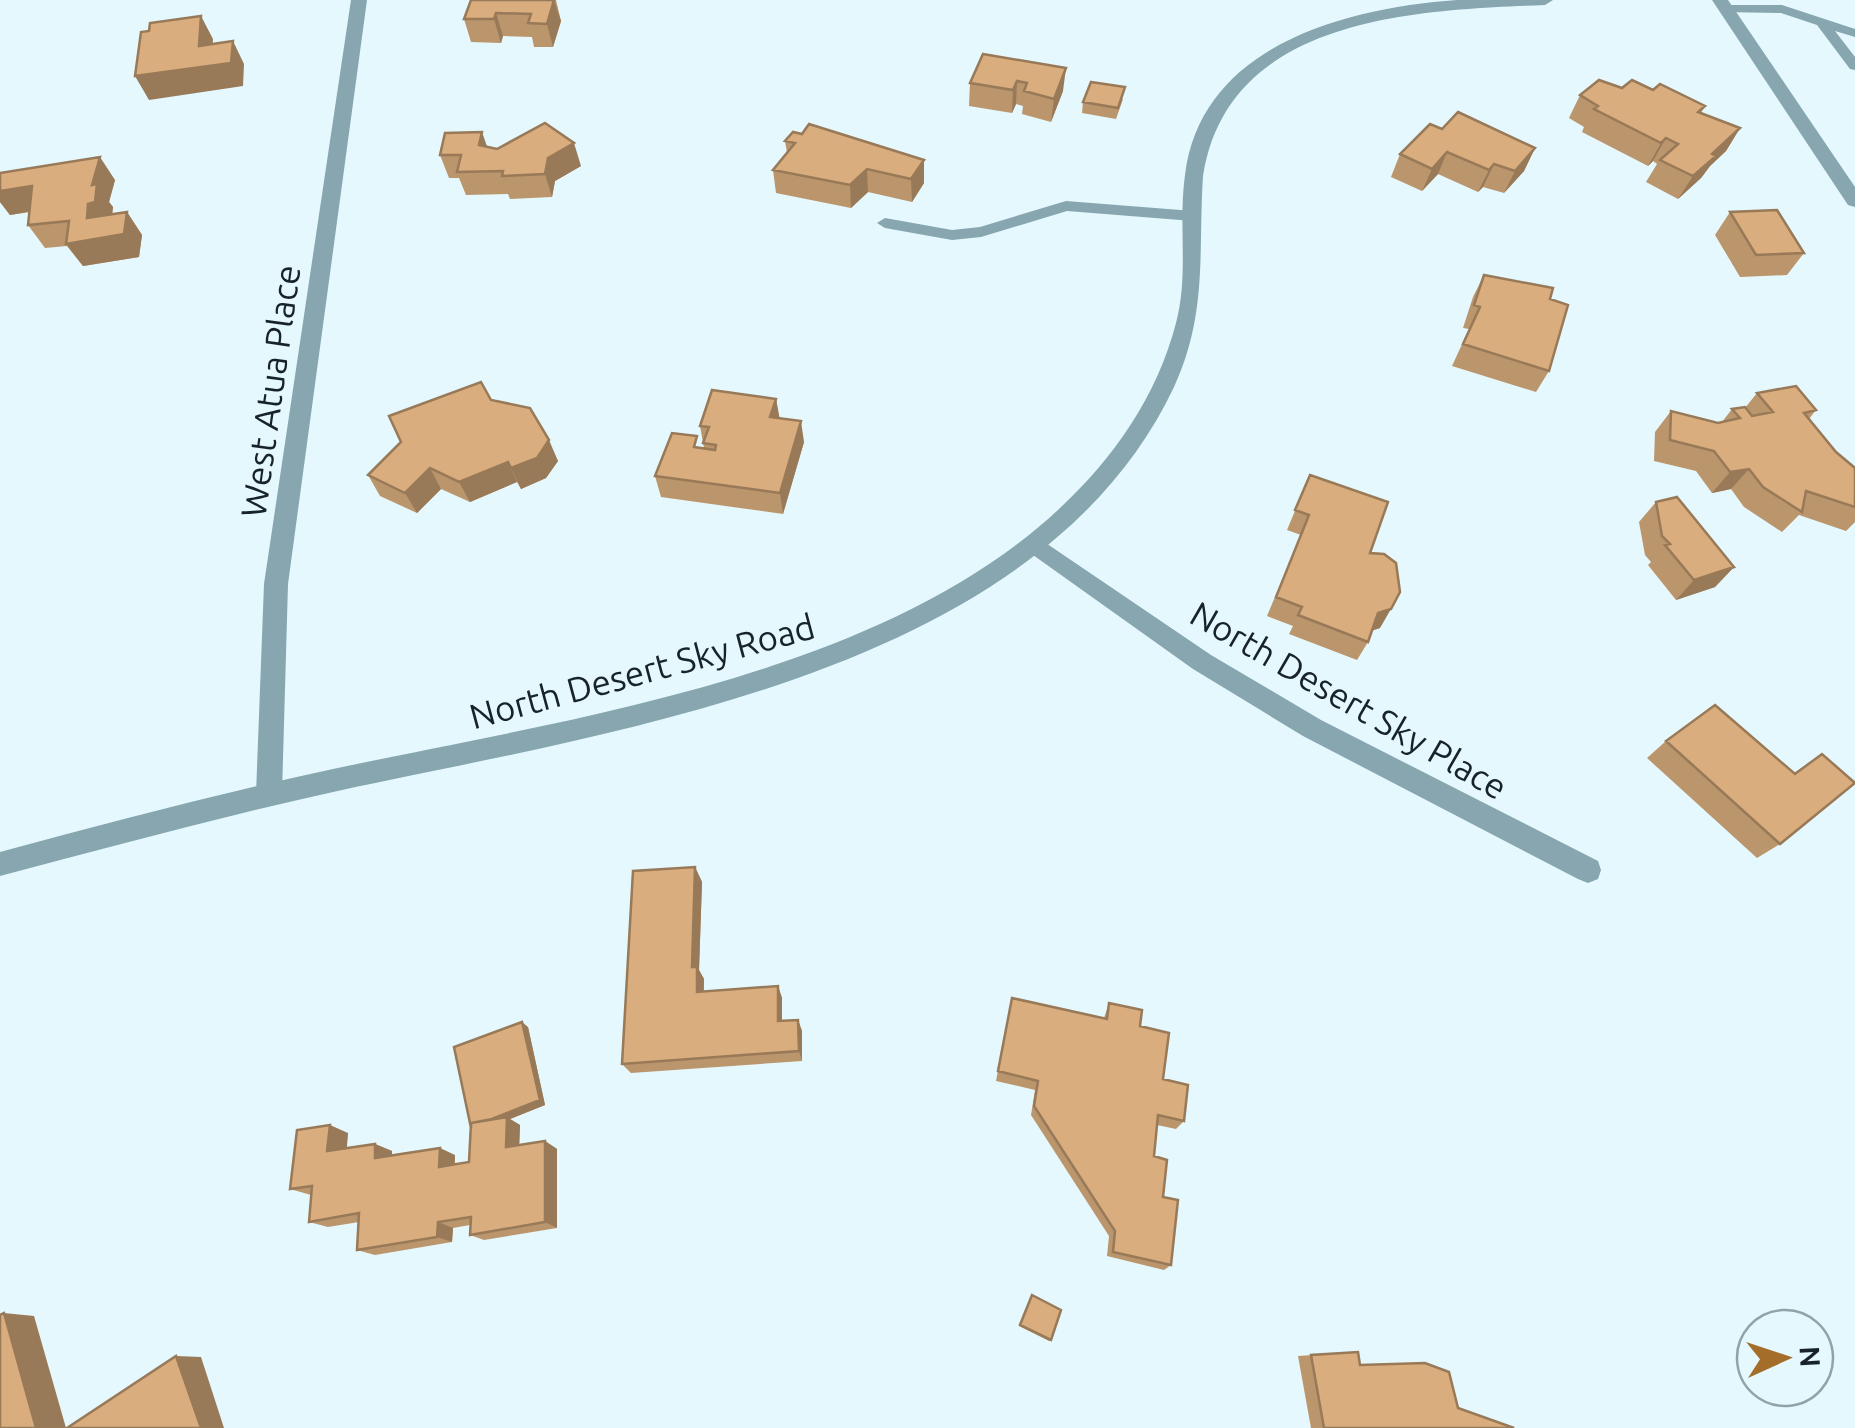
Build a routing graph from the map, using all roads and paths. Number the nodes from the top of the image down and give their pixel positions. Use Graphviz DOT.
graph roads {
  1 [pos="359,0"];
  2 [pos="1544,0"];
  3 [pos="1723,4"];
  4 [pos="1821,21"];
  5 [pos="1855,33"];
  6 [pos="1855,66"];
  7 [pos="1855,201"];
  8 [pos="1193,216"];
  9 [pos="885,223"];
  10 [pos="1034,544"];
  11 [pos="269,794"];
  12 [pos="0,864"];
  13 [pos="1588,870"];
  1 -- 11 [label="street, West Atua Place"];
  2 -- 8 [label="street, North Desert Sky Road"];
  3 -- 4 [label="lane"];
  3 -- 7 [label="street"];
  4 -- 5 [label="lane"];
  4 -- 6 [label="lane"];
  8 -- 9 [label="lane"];
  8 -- 10 [label="street, North Desert Sky Road"];
  10 -- 11 [label="street, North Desert Sky Road"];
  10 -- 13 [label="street, North Desert Sky Place"];
  11 -- 12 [label="street, North Desert Sky Road"];
}
